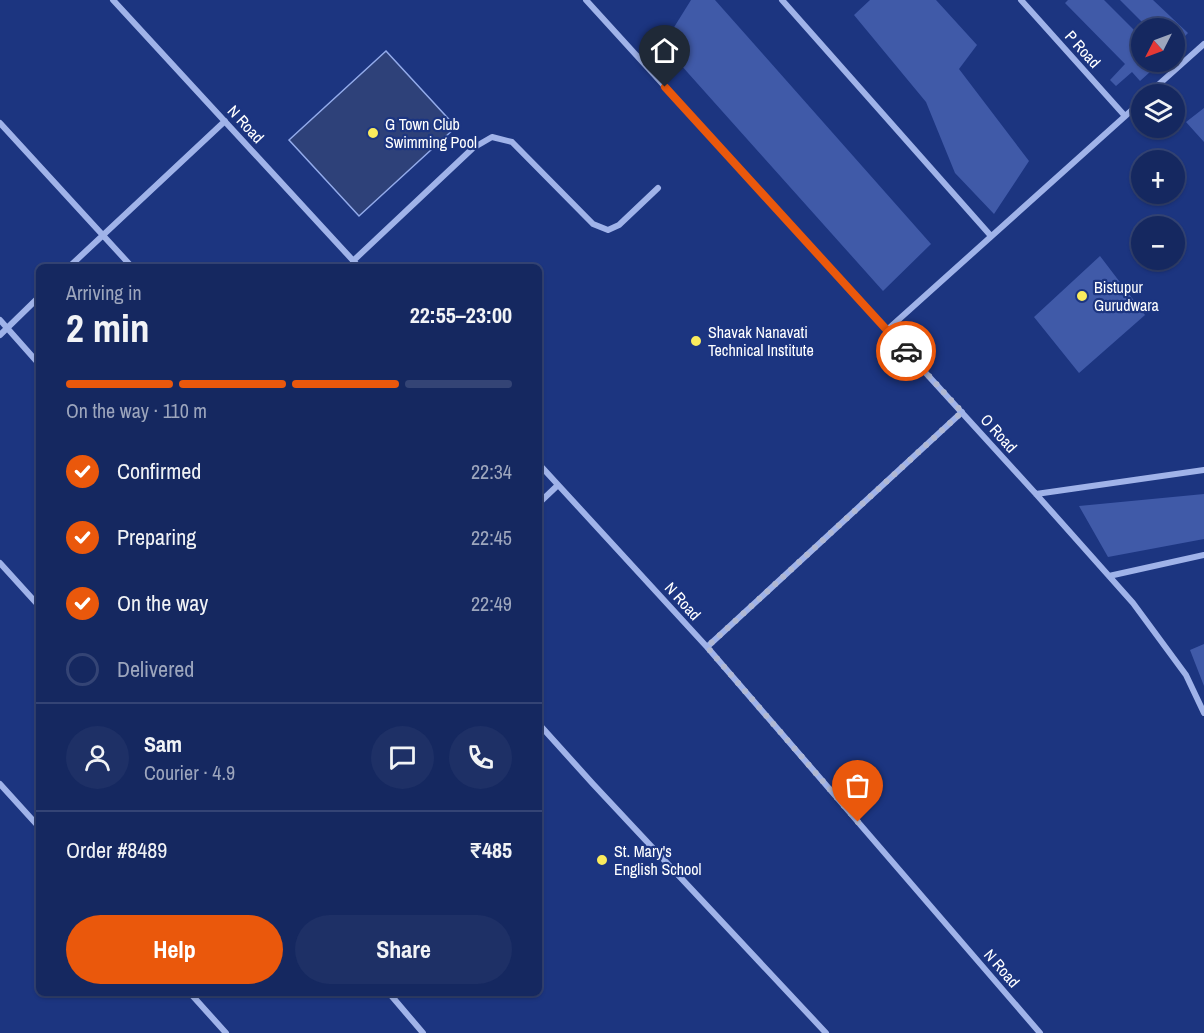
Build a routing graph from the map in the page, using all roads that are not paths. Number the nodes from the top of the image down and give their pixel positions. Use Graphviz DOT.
graph roads {
  1 [pos="113,0"];
  2 [pos="586,0"];
  3 [pos="782,0"];
  4 [pos="1021,0"];
  5 [pos="1204,44"];
  6 [pos="1159,84"];
  7 [pos="1131,110"];
  8 [pos="1125,116"];
  9 [pos="225,121"];
  10 [pos="0,123"];
  11 [pos="658,188"];
  12 [pos="102,234"];
  13 [pos="991,236"];
  14 [pos="353,261"];
  15 [pos="72,264"];
  16 [pos="129,264"];
  17 [pos="356,264"];
  18 [pos="36,300"];
  19 [pos="0,320"];
  20 [pos="7,328"];
  21 [pos="887,330"];
  22 [pos="0,335"];
  23 [pos="36,361"];
  24 [pos="962,412"];
  25 [pos="542,467"];
  26 [pos="1204,470"];
  27 [pos="558,485"];
  28 [pos="1036,494"];
  29 [pos="542,500"];
  30 [pos="1204,555"];
  31 [pos="0,563"];
  32 [pos="1109,576"];
  33 [pos="36,603"];
  34 [pos="707,647"];
  35 [pos="1204,713"];
  36 [pos="542,727"];
  37 [pos="0,784"];
  38 [pos="36,824"];
  39 [pos="193,996"];
  40 [pos="391,996"];
  41 [pos="226,1033"];
  42 [pos="423,1033"];
  43 [pos="826,1033"];
  44 [pos="1040,1033"];
  1 -- 9 [label="street, N Road"];
  2 -- 21 [label="street, O Road"];
  3 -- 13 [label="street"];
  4 -- 8 [label="street, P Road"];
  5 -- 6 [label="street"];
  7 -- 8 [label="street"];
  8 -- 13 [label="street"];
  9 -- 12 [label="street"];
  9 -- 14 [label="street, N Road"];
  10 -- 12 [label="street"];
  11 -- 14 [label="street"];
  12 -- 15 [label="street"];
  12 -- 16 [label="street"];
  13 -- 21 [label="street"];
  14 -- 17 [label="street, N Road"];
  18 -- 20 [label="street"];
  19 -- 20 [label="street"];
  20 -- 22 [label="street"];
  20 -- 23 [label="street"];
  21 -- 24 [label="street, O Road"];
  24 -- 28 [label="street, O Road"];
  24 -- 34 [label="street"];
  25 -- 27 [label="street, N Road"];
  26 -- 28 [label="street"];
  27 -- 29 [label="street"];
  27 -- 34 [label="street, N Road"];
  28 -- 32 [label="street, O Road"];
  30 -- 32 [label="street"];
  31 -- 33 [label="street"];
  32 -- 35 [label="street, O Road"];
  34 -- 44 [label="street, N Road"];
  36 -- 43 [label="street"];
  37 -- 38 [label="street"];
  39 -- 41 [label="street"];
  40 -- 42 [label="street"];
}
